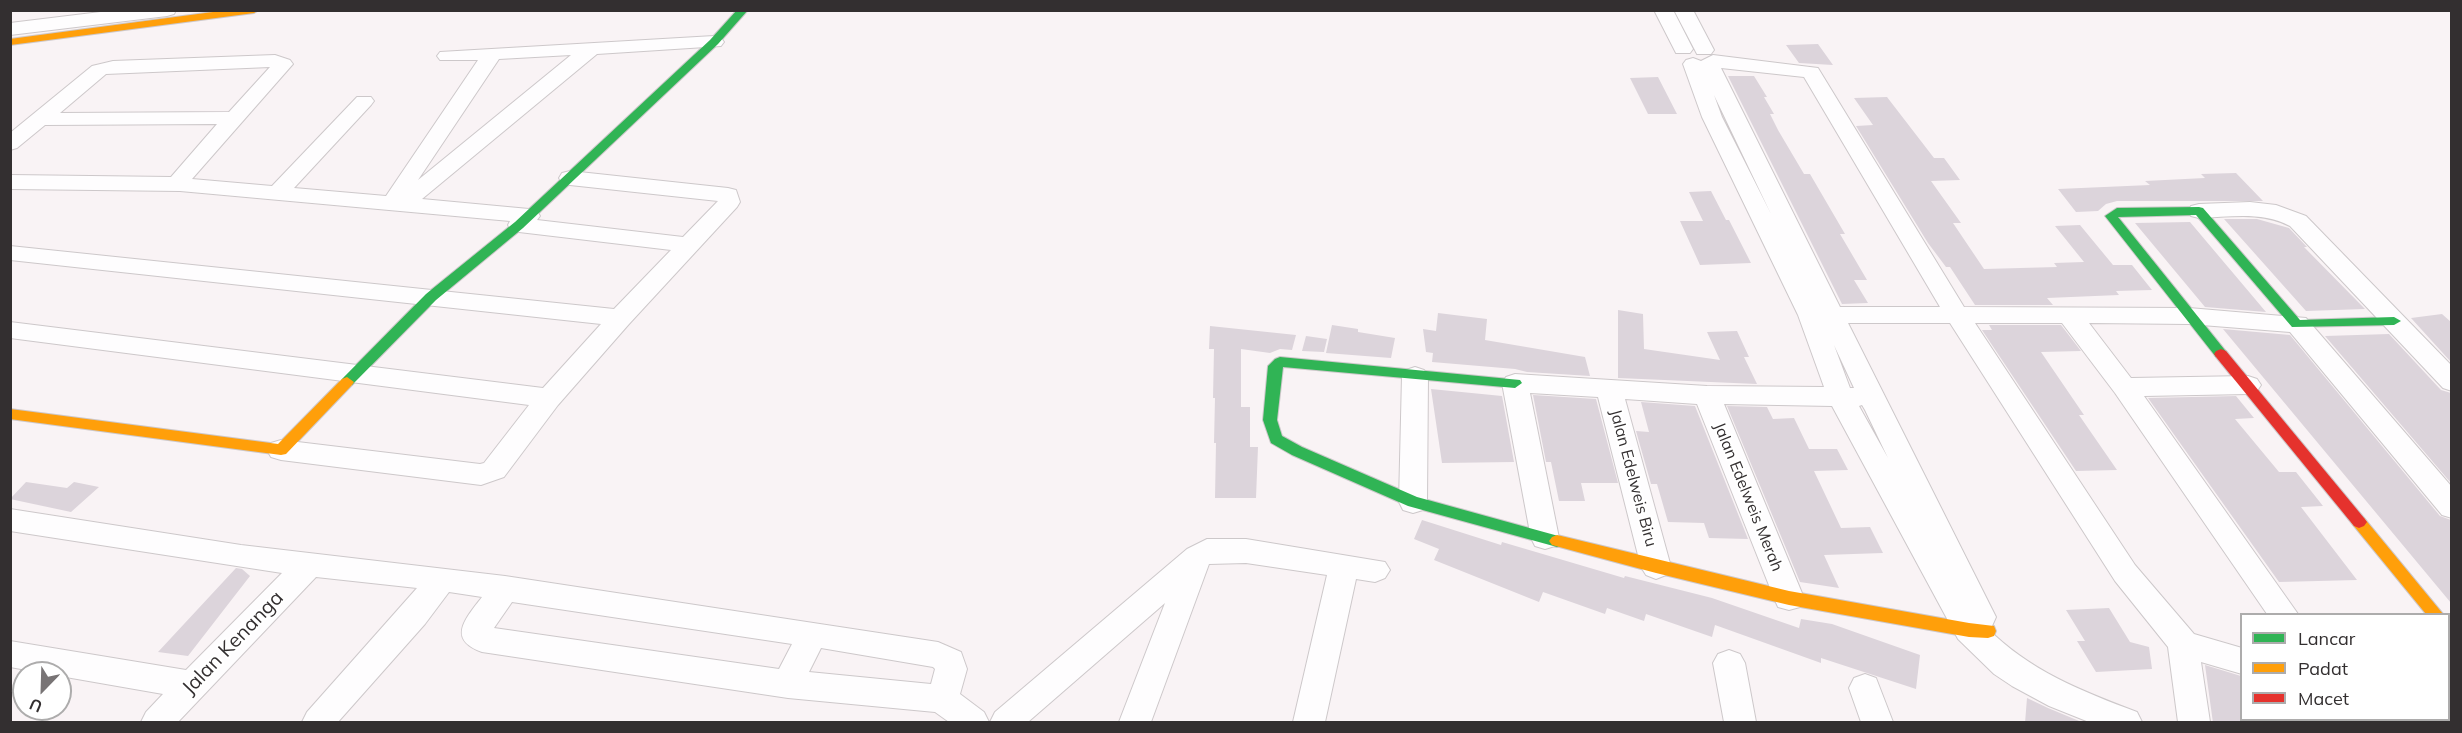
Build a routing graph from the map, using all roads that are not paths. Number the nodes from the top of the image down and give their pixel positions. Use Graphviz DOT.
graph roads {
  1 [pos="167,10"];
  2 [pos="254,10"];
  3 [pos="743,10"];
  4 [pos="1663,10"];
  5 [pos="1683,10"];
  6 [pos="13,40"];
  7 [pos="714,42"];
  8 [pos="592,48"];
  9 [pos="493,53"];
  10 [pos="447,56"];
  11 [pos="1700,58"];
  12 [pos="364,101"];
  13 [pos="235,118"];
  14 [pos="40,119"];
  15 [pos="10,144"];
  16 [pos="570,178"];
  17 [pos="10,182"];
  18 [pos="180,184"];
  19 [pos="277,193"];
  20 [pos="398,204"];
  21 [pos="2199,211"];
  22 [pos="524,220"];
  23 [pos="690,245"];
  24 [pos="10,253"];
  25 [pos="432,297"];
  26 [pos="1822,315"];
  27 [pos="1958,315"];
  28 [pos="2069,315"];
  29 [pos="2189,315"];
  30 [pos="620,318"];
  31 [pos="2394,321"];
  32 [pos="2297,324"];
  33 [pos="10,330"];
  34 [pos="356,374"];
  35 [pos="1415,376"];
  36 [pos="2451,382"];
  37 [pos="1515,383"];
  38 [pos="2248,384"];
  39 [pos="2124,387"];
  40 [pos="1609,389"];
  41 [pos="1707,395"];
  42 [pos="1870,397"];
  43 [pos="549,398"];
  44 [pos="1841,398"];
  45 [pos="10,414"];
  46 [pos="281,450"];
  47 [pos="1413,502"];
  48 [pos="2451,507"];
  49 [pos="10,520"];
  50 [pos="1545,538"];
  51 [pos="1197,557"];
  52 [pos="309,565"];
  53 [pos="1344,566"];
  54 [pos="1656,567"];
  55 [pos="1375,570"];
  56 [pos="442,579"];
  57 [pos="505,588"];
  58 [pos="1789,598"];
  59 [pos="2282,613"];
  60 [pos="2433,613"];
  61 [pos="812,634"];
  62 [pos="1983,638"];
  63 [pos="2185,646"];
  64 [pos="10,654"];
  65 [pos="2240,661"];
  66 [pos="1729,663"];
  67 [pos="788,684"];
  68 [pos="191,685"];
  69 [pos="1865,688"];
  70 [pos="942,699"];
  71 [pos="157,723"];
  72 [pos="318,723"];
  73 [pos="973,723"];
  74 [pos="1006,723"];
  75 [pos="1135,723"];
  76 [pos="1309,723"];
  77 [pos="1740,723"];
  78 [pos="1876,723"];
  79 [pos="2126,723"];
  80 [pos="2194,723"];
  1 -- 6 [label="street"];
  2 -- 6 [label="street"];
  3 -- 7 [label="street"];
  4 -- 11 [label="street"];
  5 -- 11 [label="street"];
  7 -- 8 [label="street"];
  7 -- 16 [label="street"];
  8 -- 9 [label="street"];
  8 -- 20 [label="street"];
  9 -- 10 [label="street"];
  9 -- 20 [label="street"];
  11 -- 26 [label="street"];
  11 -- 27 [label="street"];
  12 -- 19 [label="street"];
  13 -- 14 [label="street"];
  13 -- 14 [label="street"];
  13 -- 18 [label="street"];
  14 -- 15 [label="street"];
  16 -- 22 [label="street"];
  16 -- 23 [label="street"];
  17 -- 18 [label="street"];
  18 -- 19 [label="street"];
  19 -- 20 [label="street"];
  20 -- 22 [label="street"];
  21 -- 29 [label="street"];
  21 -- 31 [label="street"];
  21 -- 32 [label="street"];
  22 -- 23 [label="street"];
  22 -- 25 [label="street"];
  23 -- 30 [label="street"];
  24 -- 25 [label="street"];
  25 -- 30 [label="street"];
  25 -- 34 [label="street"];
  26 -- 27 [label="street"];
  26 -- 42 [label="street"];
  26 -- 44 [label="street"];
  27 -- 28 [label="street"];
  27 -- 63 [label="street"];
  28 -- 29 [label="street"];
  28 -- 39 [label="street"];
  29 -- 32 [label="street"];
  29 -- 38 [label="street"];
  30 -- 43 [label="street"];
  31 -- 32 [label="street"];
  31 -- 36 [label="street"];
  32 -- 48 [label="street"];
  33 -- 34 [label="street"];
  34 -- 43 [label="street"];
  34 -- 46 [label="street"];
  35 -- 37 [label="street"];
  35 -- 47 [label="street"];
  35 -- 47 [label="street"];
  37 -- 40 [label="street"];
  37 -- 50 [label="street"];
  38 -- 39 [label="street"];
  38 -- 60 [label="street"];
  39 -- 59 [label="street"];
  40 -- 41 [label="street"];
  40 -- 54 [label="street, Jalan Edelweis Biru"];
  41 -- 44 [label="street"];
  41 -- 58 [label="street, Jalan Edelweis Merah"];
  42 -- 44 [label="street"];
  42 -- 62 [label="street"];
  43 -- 46 [label="street"];
  44 -- 62 [label="street"];
  45 -- 46 [label="street"];
  47 -- 50 [label="street"];
  49 -- 52 [label="street"];
  50 -- 54 [label="street"];
  51 -- 53 [label="street"];
  51 -- 74 [label="street"];
  51 -- 75 [label="street"];
  52 -- 56 [label="street"];
  52 -- 68 [label="street, Jalan Kenanga"];
  53 -- 55 [label="street"];
  53 -- 76 [label="street"];
  54 -- 58 [label="street"];
  56 -- 57 [label="street"];
  56 -- 72 [label="street"];
  57 -- 61 [label="street"];
  57 -- 67 [label="street"];
  58 -- 62 [label="street"];
  61 -- 67 [label="street"];
  61 -- 70 [label="street"];
  62 -- 79 [label="street"];
  63 -- 65 [label="street"];
  63 -- 80 [label="street"];
  64 -- 68 [label="street"];
  66 -- 77 [label="street"];
  67 -- 70 [label="street"];
  68 -- 71 [label="street, Jalan Kenanga"];
  69 -- 78 [label="street"];
  70 -- 73 [label="street"];
}
